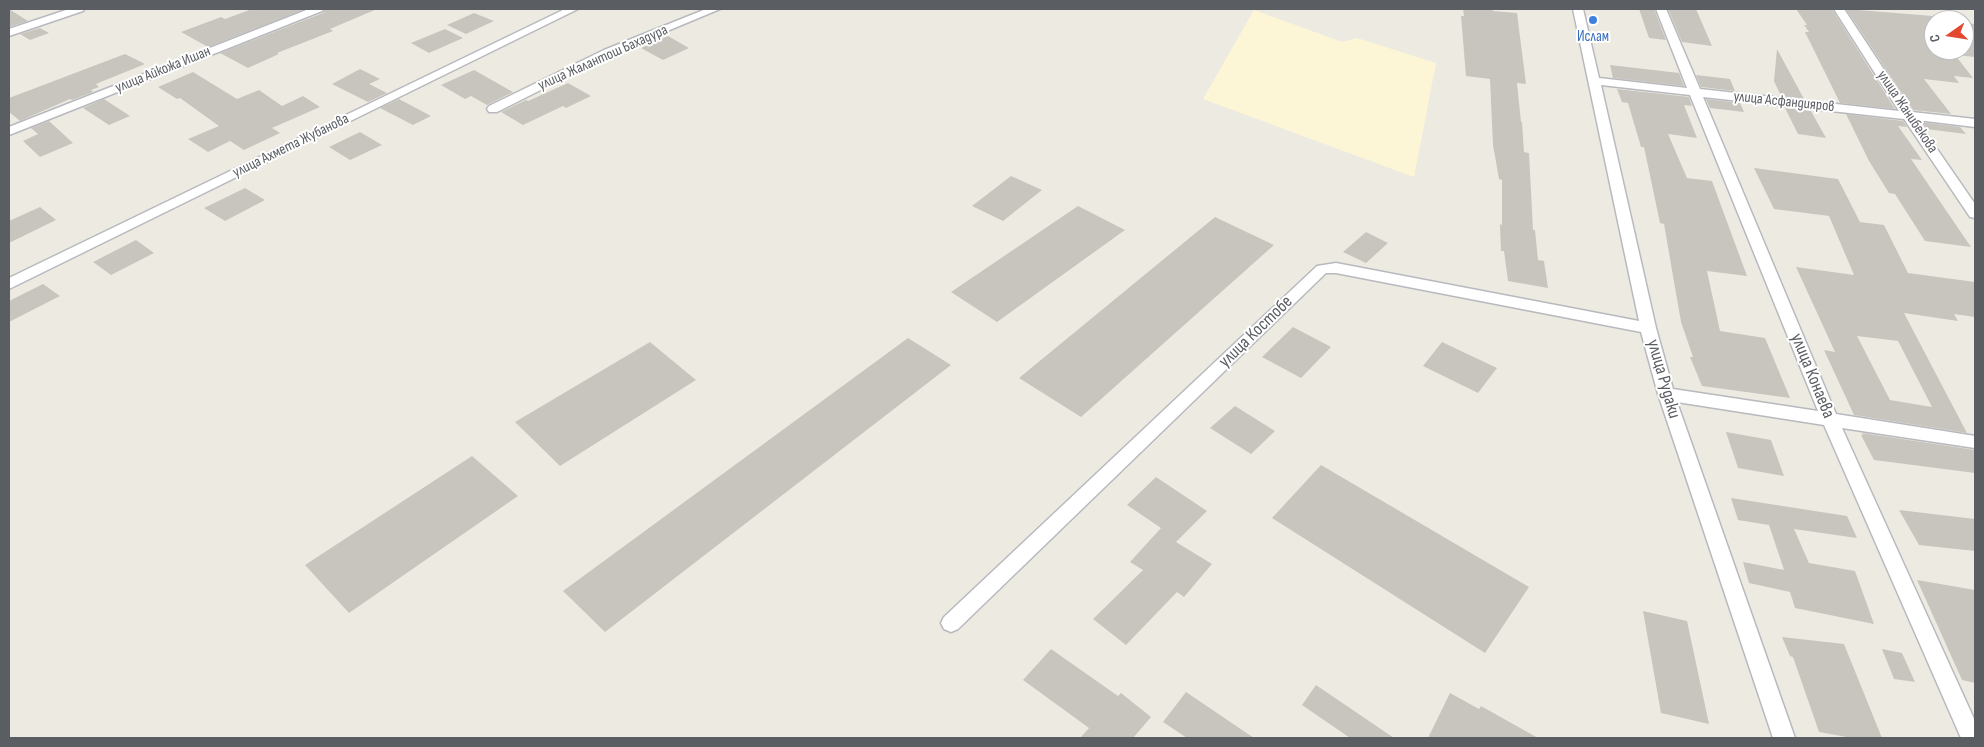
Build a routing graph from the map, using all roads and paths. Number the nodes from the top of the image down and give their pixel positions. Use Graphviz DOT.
graph roads {
  1 [pos="79,9"];
  2 [pos="318,9"];
  3 [pos="572,9"];
  4 [pos="715,9"];
  5 [pos="1578,9"];
  6 [pos="1662,9"];
  7 [pos="1839,9"];
  8 [pos="9,33"];
  9 [pos="1593,80"];
  10 [pos="1696,92"];
  11 [pos="493,109"];
  12 [pos="1908,116"];
  13 [pos="1975,123"];
  14 [pos="9,131"];
  15 [pos="1975,214"];
  16 [pos="9,284"];
  17 [pos="1648,328"];
  18 [pos="1666,394"];
  19 [pos="1830,420"];
  20 [pos="1975,442"];
  21 [pos="950,623"];
  22 [pos="1784,738"];
  23 [pos="1972,738"];
  1 -- 8 [label="street"];
  2 -- 14 [label="street, улица Айкожа Ишан"];
  3 -- 16 [label="street, улица Ахмета Жубанова"];
  4 -- 11 [label="street, улица Жалантош Бахадура"];
  5 -- 9 [label="street, улица Рудаки"];
  6 -- 10 [label="street, улица Конаева"];
  7 -- 12 [label="street, улица Жанибекова"];
  9 -- 10 [label="street, улица Асфандияров"];
  9 -- 17 [label="street, улица Рудаки"];
  10 -- 12 [label="street, улица Асфандияров"];
  10 -- 19 [label="street, улица Конаева"];
  12 -- 13 [label="street, улица Асфандияров"];
  12 -- 15 [label="street, улица Жанибекова"];
  17 -- 18 [label="street, улица Рудаки"];
  17 -- 21 [label="street, улица Костобе"];
  18 -- 19 [label="street"];
  18 -- 22 [label="street, улица Рудаки"];
  19 -- 20 [label="street"];
  19 -- 23 [label="street, улица Конаева"];
}
